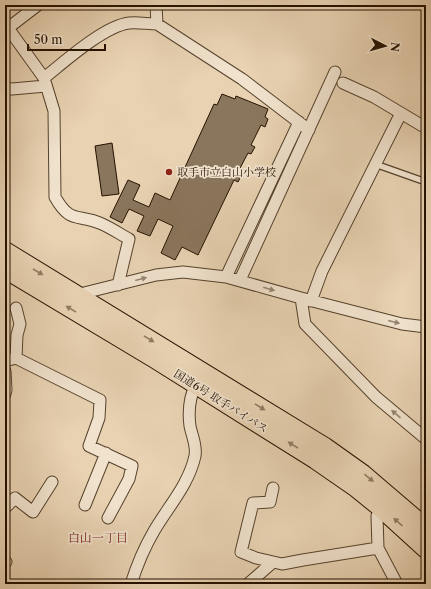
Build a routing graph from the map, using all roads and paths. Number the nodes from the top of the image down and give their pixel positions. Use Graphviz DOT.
graph roads {
  1 [pos="38,5"];
  2 [pos="156,5"];
  3 [pos="157,24"];
  4 [pos="7,28"];
  5 [pos="335,72"];
  6 [pos="45,82"];
  7 [pos="343,83"];
  8 [pos="5,88"];
  9 [pos="401,112"];
  10 [pos="299,122"];
  11 [pos="426,128"];
  12 [pos="309,130"];
  13 [pos="376,164"];
  14 [pos="426,182"];
  15 [pos="5,251"];
  16 [pos="5,269"];
  17 [pos="226,276"];
  18 [pos="240,280"];
  19 [pos="118,285"];
  20 [pos="76,295"];
  21 [pos="306,299"];
  22 [pos="16,308"];
  23 [pos="426,327"];
  24 [pos="8,361"];
  25 [pos="5,371"];
  26 [pos="196,384"];
  27 [pos="5,394"];
  28 [pos="426,439"];
  29 [pos="106,454"];
  30 [pos="52,482"];
  31 [pos="273,488"];
  32 [pos="85,505"];
  33 [pos="5,508"];
  34 [pos="382,508"];
  35 [pos="108,518"];
  36 [pos="426,528"];
  37 [pos="378,548"];
  38 [pos="426,549"];
  39 [pos="273,562"];
  40 [pos="131,584"];
  41 [pos="248,584"];
  42 [pos="397,584"];
  1 -- 4 [label="street"];
  2 -- 3 [label="street"];
  3 -- 6 [label="street"];
  3 -- 10 [label="street"];
  4 -- 6 [label="street"];
  5 -- 12 [label="street"];
  6 -- 8 [label="street"];
  6 -- 19 [label="street"];
  7 -- 9 [label="street"];
  9 -- 11 [label="street"];
  9 -- 13 [label="street"];
  10 -- 12 [label="street"];
  10 -- 17 [label="street"];
  12 -- 18 [label="street"];
  13 -- 14 [label="lane"];
  13 -- 21 [label="street"];
  15 -- 20 [label="highway, 国道6号 取手バイパス, one-way"];
  26 -- 16 [label="highway, 国道6号 取手バイパス, one-way"];
  17 -- 18 [label="street"];
  19 -- 17 [label="street, one-way"];
  18 -- 21 [label="street, one-way"];
  19 -- 20 [label="street"];
  20 -- 36 [label="highway, 国道6号 取手バイパス, one-way"];
  21 -- 23 [label="street, one-way"];
  28 -- 21 [label="street, one-way"];
  22 -- 24 [label="street"];
  24 -- 29 [label="street"];
  25 -- 27 [label="street"];
  34 -- 26 [label="highway, 国道6号 取手バイパス, one-way"];
  26 -- 40 [label="street"];
  29 -- 32 [label="street"];
  29 -- 35 [label="street"];
  30 -- 33 [label="street"];
  31 -- 39 [label="street"];
  34 -- 37 [label="street"];
  38 -- 34 [label="highway, 国道6号 取手バイパス, one-way"];
  37 -- 39 [label="street"];
  37 -- 42 [label="street"];
  39 -- 41 [label="street"];
}
